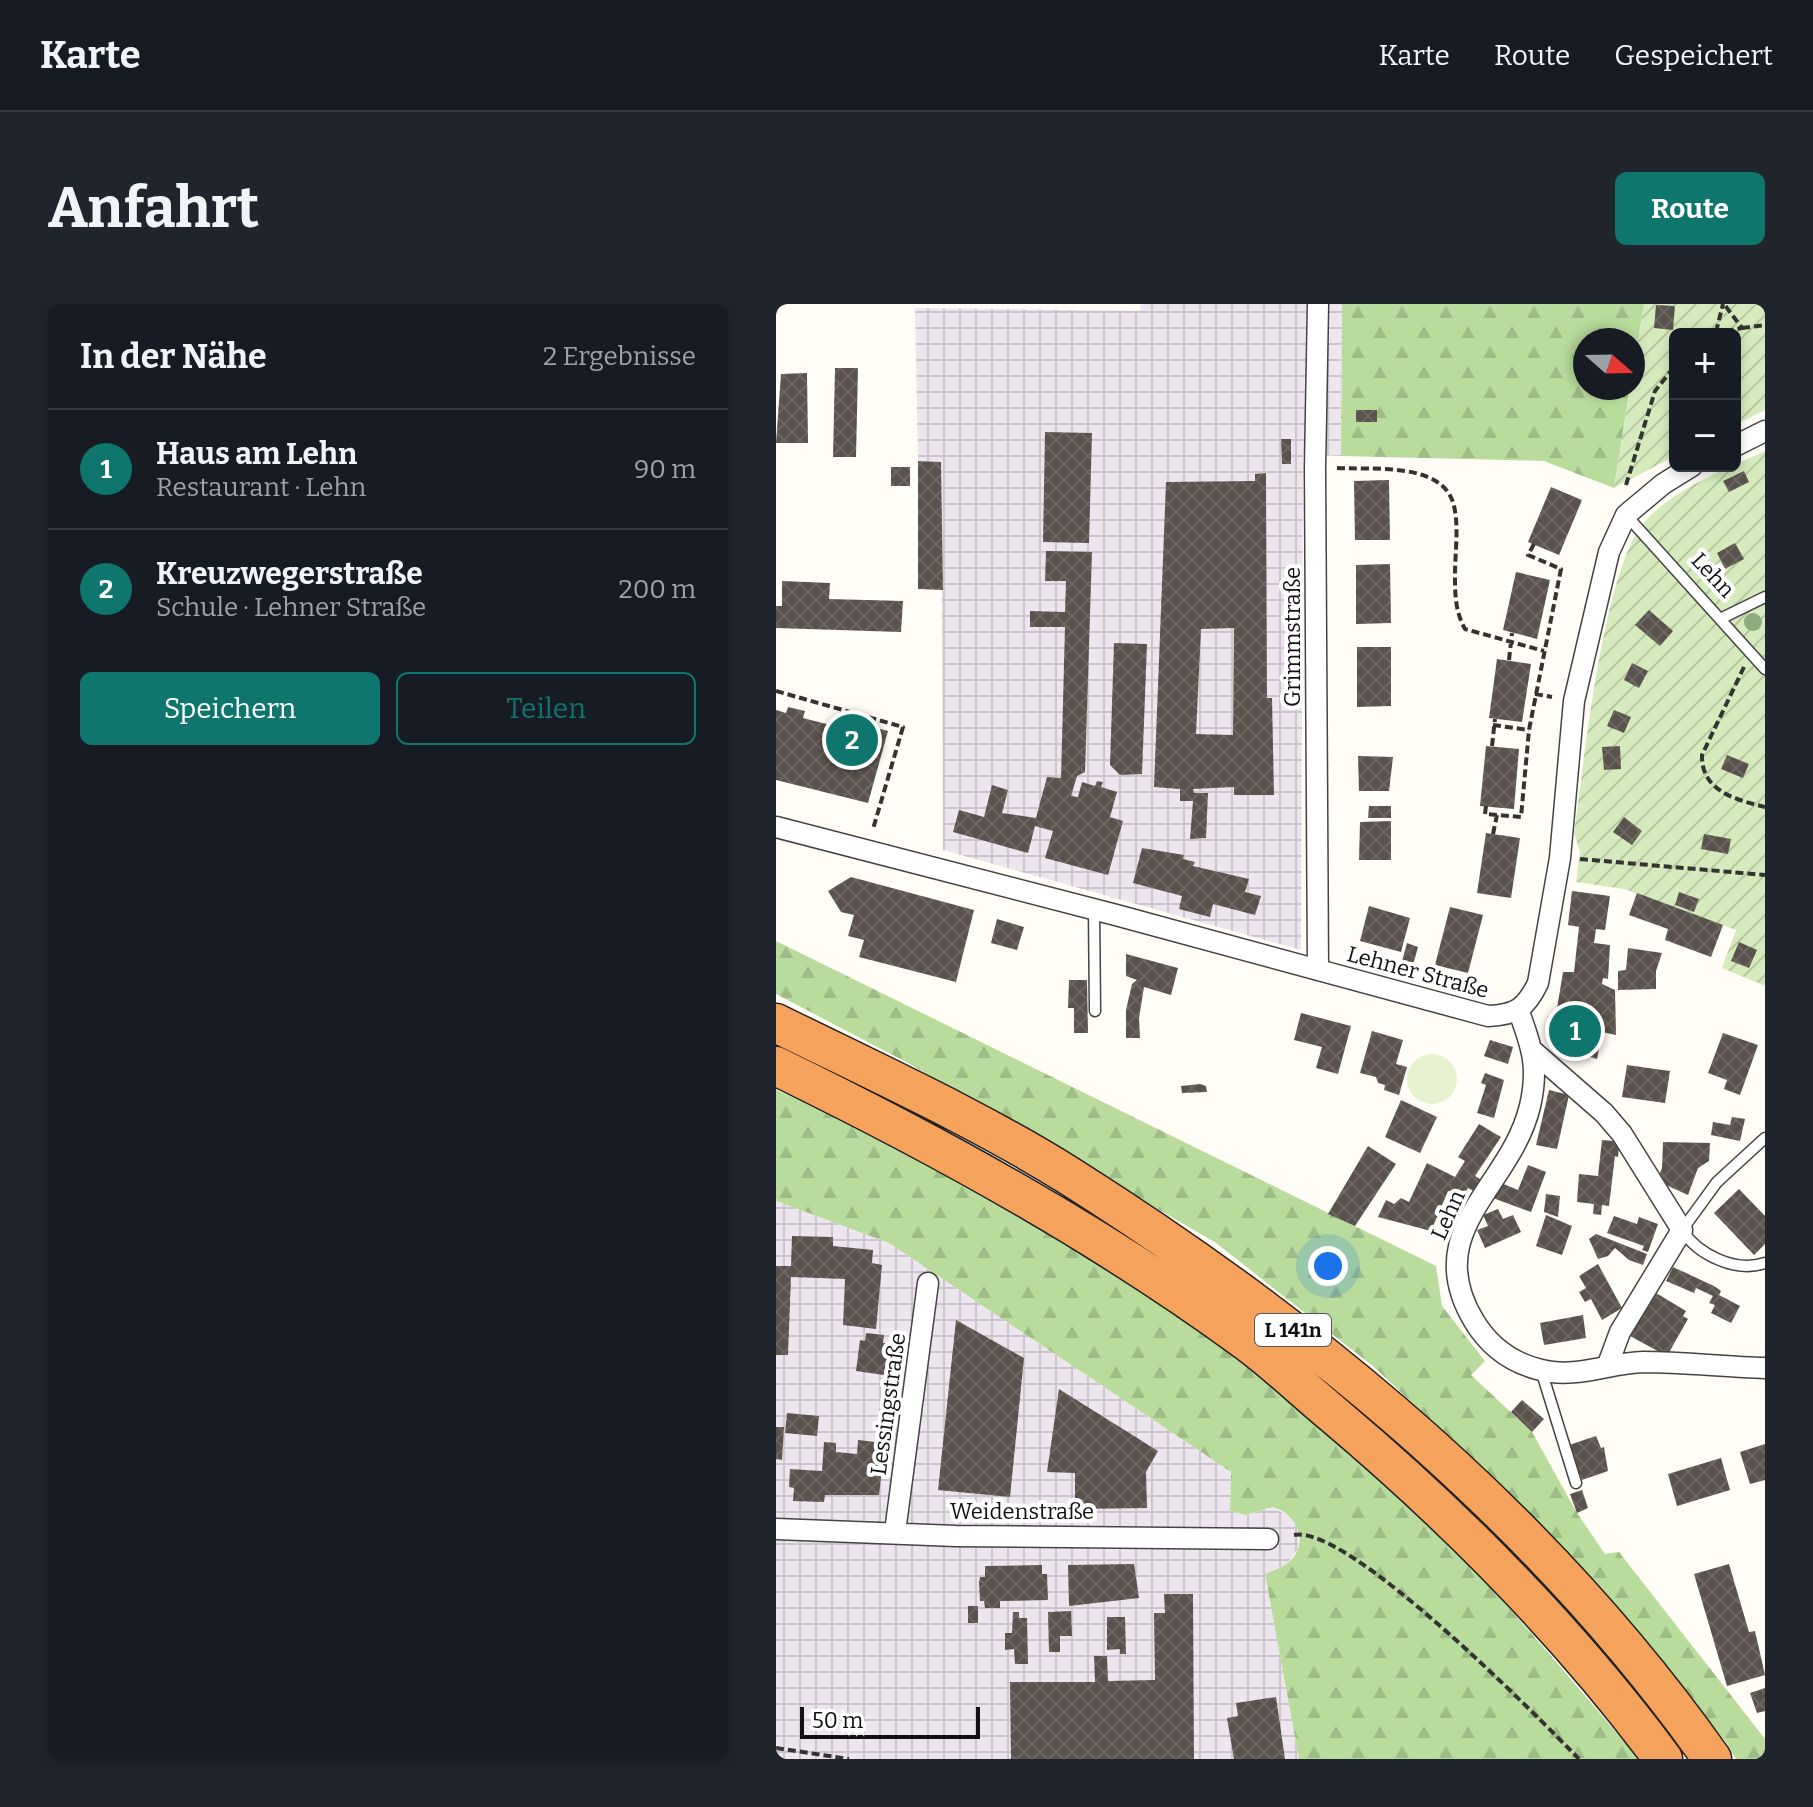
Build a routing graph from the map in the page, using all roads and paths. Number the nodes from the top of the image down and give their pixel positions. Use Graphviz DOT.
graph roads {
  1 [pos="1318,304"];
  2 [pos="1724,304"];
  3 [pos="1765,325"];
  4 [pos="1717,328"];
  5 [pos="1742,328"];
  6 [pos="1669,374"];
  7 [pos="1765,431"];
  8 [pos="1741,443"];
  9 [pos="1315,468"];
  10 [pos="1682,472"];
  11 [pos="1626,515"];
  12 [pos="1534,544"];
  13 [pos="1765,597"];
  14 [pos="1722,618"];
  15 [pos="1512,633"];
  16 [pos="1508,642"];
  17 [pos="1544,651"];
  18 [pos="1750,654"];
  19 [pos="1509,660"];
  20 [pos="1765,669"];
  21 [pos="776,691"];
  22 [pos="1495,719"];
  23 [pos="1493,725"];
  24 [pos="1529,730"];
  25 [pos="1492,746"];
  26 [pos="1486,806"];
  27 [pos="1765,807"];
  28 [pos="1497,815"];
  29 [pos="776,827"];
  30 [pos="1493,834"];
  31 [pos="866,850"];
  32 [pos="1560,858"];
  33 [pos="1765,875"];
  34 [pos="1094,909"];
  35 [pos="1318,970"];
  36 [pos="1095,1011"];
  37 [pos="1519,1012"];
  38 [pos="776,1023"];
  39 [pos="1534,1052"];
  40 [pos="776,1066"];
  41 [pos="1765,1138"];
  42 [pos="1682,1230"];
  43 [pos="1765,1263"];
  44 [pos="928,1283"];
  45 [pos="1607,1367"];
  46 [pos="1765,1368"];
  47 [pos="1541,1370"];
  48 [pos="1576,1483"];
  49 [pos="776,1529"];
  50 [pos="895,1532"];
  51 [pos="1294,1535"];
  52 [pos="1268,1539"];
  53 [pos="776,1748"];
  54 [pos="849,1759"];
  55 [pos="1579,1759"];
  56 [pos="1663,1759"];
  57 [pos="1712,1759"];
  1 -- 9 [label="street, Grimmstraße"];
  2 -- 4 [label="path"];
  2 -- 5 [label="path"];
  3 -- 5 [label="path"];
  6 -- 11 [label="path"];
  7 -- 8 [label="street"];
  9 -- 16 [label="path"];
  9 -- 35 [label="street, Grimmstraße"];
  10 -- 11 [label="street"];
  11 -- 14 [label="lane, Lehn"];
  11 -- 32 [label="street"];
  12 -- 17 [label="path"];
  13 -- 14 [label="lane"];
  14 -- 18 [label="lane, Lehn"];
  15 -- 16 [label="path"];
  16 -- 17 [label="path"];
  16 -- 19 [label="path"];
  17 -- 24 [label="path"];
  18 -- 20 [label="lane, Lehn"];
  18 -- 27 [label="path"];
  21 -- 31 [label="path"];
  22 -- 23 [label="path"];
  23 -- 24 [label="path"];
  23 -- 25 [label="path"];
  24 -- 28 [label="path"];
  26 -- 28 [label="path"];
  28 -- 30 [label="path"];
  29 -- 31 [label="street, Lehner Straße"];
  31 -- 34 [label="street, Lehner Straße"];
  32 -- 33 [label="path"];
  32 -- 37 [label="street"];
  34 -- 35 [label="street, Lehner Straße"];
  34 -- 36 [label="lane"];
  35 -- 37 [label="street, Lehner Straße"];
  37 -- 39 [label="street, Lehn"];
  38 -- 57 [label="highway, L 141n"];
  39 -- 42 [label="street, Lehn"];
  39 -- 47 [label="street, Lehn"];
  40 -- 56 [label="highway, L 141n"];
  41 -- 42 [label="lane"];
  42 -- 43 [label="lane, Lehn"];
  42 -- 45 [label="street"];
  44 -- 50 [label="street, Lessingstraße"];
  45 -- 46 [label="street, Lehn"];
  45 -- 47 [label="street, Lehn"];
  47 -- 48 [label="lane"];
  49 -- 50 [label="street, Weidenstraße"];
  50 -- 52 [label="street, Weidenstraße"];
  51 -- 55 [label="path"];
  53 -- 54 [label="path"];
}
